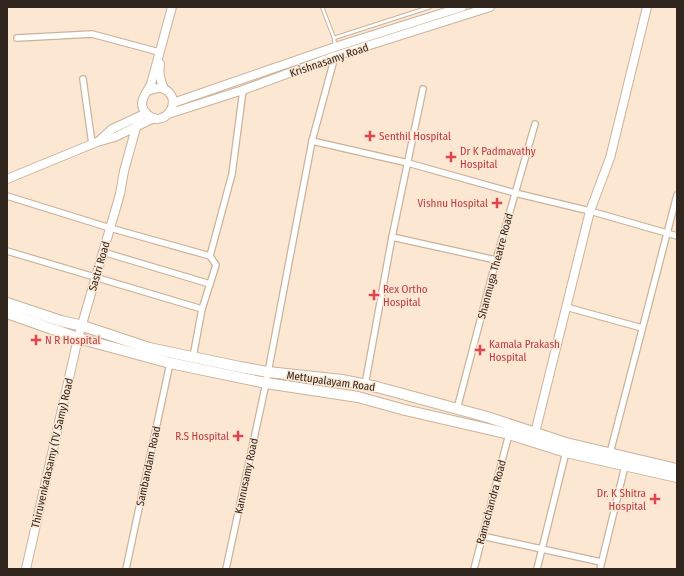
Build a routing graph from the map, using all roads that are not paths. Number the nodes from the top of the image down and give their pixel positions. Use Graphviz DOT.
graph roads {
  1 [pos="172,7"];
  2 [pos="176,7"];
  3 [pos="322,7"];
  4 [pos="430,7"];
  5 [pos="462,7"];
  6 [pos="490,7"];
  7 [pos="647,7"];
  8 [pos="17,38"];
  9 [pos="334,38"];
  10 [pos="335,47"];
  11 [pos="159,52"];
  12 [pos="335,56"];
  13 [pos="83,79"];
  14 [pos="164,89"];
  15 [pos="423,89"];
  16 [pos="148,90"];
  17 [pos="243,90"];
  18 [pos="173,103"];
  19 [pos="168,114"];
  20 [pos="141,120"];
  21 [pos="535,124"];
  22 [pos="312,141"];
  23 [pos="94,143"];
  24 [pos="408,163"];
  25 [pos="7,179"];
  26 [pos="515,193"];
  27 [pos="677,195"];
  28 [pos="7,196"];
  29 [pos="590,212"];
  30 [pos="110,228"];
  31 [pos="667,232"];
  32 [pos="677,236"];
  33 [pos="392,237"];
  34 [pos="7,251"];
  35 [pos="103,252"];
  36 [pos="210,256"];
  37 [pos="496,260"];
  38 [pos="95,278"];
  39 [pos="210,284"];
  40 [pos="7,303"];
  41 [pos="566,307"];
  42 [pos="202,309"];
  43 [pos="7,313"];
  44 [pos="83,326"];
  45 [pos="642,328"];
  46 [pos="78,338"];
  47 [pos="193,357"];
  48 [pos="170,363"];
  49 [pos="268,372"];
  50 [pos="266,383"];
  51 [pos="365,385"];
  52 [pos="457,409"];
  53 [pos="508,434"];
  54 [pos="534,437"];
  55 [pos="566,452"];
  56 [pos="610,453"];
  57 [pos="625,466"];
  58 [pos="677,469"];
  59 [pos="677,477"];
  60 [pos="482,536"];
  61 [pos="541,550"];
  62 [pos="601,562"];
  63 [pos="26,569"];
  64 [pos="126,569"];
  65 [pos="226,569"];
  66 [pos="474,569"];
  67 [pos="537,569"];
  68 [pos="600,569"];
  1 -- 11 [label="main road"];
  2 -- 14 [label="main road"];
  3 -- 9 [label="lane"];
  4 -- 9 [label="lane"];
  5 -- 10 [label="main road"];
  6 -- 12 [label="main road, Krishnasamy Road"];
  7 -- 29 [label="main road"];
  8 -- 11 [label="street"];
  9 -- 10 [label="lane"];
  10 -- 18 [label="main road"];
  11 -- 16 [label="main road"];
  12 -- 17 [label="main road, Krishnasamy Road"];
  12 -- 22 [label="street, Kannusamy Road"];
  13 -- 23 [label="street"];
  14 -- 16 [label="main road"];
  14 -- 18 [label="main road"];
  15 -- 24 [label="street"];
  16 -- 20 [label="main road"];
  17 -- 19 [label="main road, Krishnasamy Road"];
  17 -- 36 [label="street"];
  18 -- 19 [label="main road"];
  19 -- 20 [label="main road"];
  20 -- 23 [label="main road"];
  20 -- 30 [label="main road, Sastri Road"];
  21 -- 26 [label="street, Shanmuga Theatre Road"];
  22 -- 24 [label="street"];
  22 -- 49 [label="street, Kannusamy Road"];
  23 -- 25 [label="main road"];
  24 -- 26 [label="street"];
  24 -- 33 [label="street"];
  26 -- 29 [label="street"];
  26 -- 37 [label="street, Shanmuga Theatre Road"];
  27 -- 31 [label="street"];
  28 -- 30 [label="street"];
  29 -- 31 [label="street"];
  29 -- 41 [label="main road"];
  30 -- 35 [label="main road, Sastri Road"];
  30 -- 36 [label="street"];
  31 -- 32 [label="street"];
  31 -- 45 [label="street"];
  33 -- 37 [label="street"];
  33 -- 51 [label="street"];
  34 -- 38 [label="street"];
  35 -- 38 [label="main road, Sastri Road"];
  35 -- 39 [label="street"];
  36 -- 39 [label="street"];
  37 -- 52 [label="street, Shanmuga Theatre Road"];
  38 -- 42 [label="street"];
  38 -- 44 [label="main road, Sastri Road"];
  39 -- 42 [label="street"];
  40 -- 44 [label="highway, Mettupalayam Road"];
  41 -- 45 [label="street"];
  41 -- 54 [label="main road"];
  42 -- 47 [label="street"];
  43 -- 46 [label="highway, Mettupalayam Road"];
  44 -- 46 [label="main road, Sastri Road"];
  44 -- 47 [label="highway, Mettupalayam Road"];
  45 -- 56 [label="street"];
  46 -- 48 [label="highway, Mettupalayam Road"];
  46 -- 63 [label="main road, Thiruvenkatasamy (TV Samy) Road"];
  47 -- 49 [label="highway, Mettupalayam Road"];
  48 -- 50 [label="highway, Mettupalayam Road"];
  48 -- 64 [label="street, Sambandam Road"];
  49 -- 50 [label="street, Kannusamy Road"];
  49 -- 51 [label="highway, Mettupalayam Road"];
  50 -- 53 [label="highway, Mettupalayam Road"];
  50 -- 65 [label="street, Kannusamy Road"];
  51 -- 52 [label="highway, Mettupalayam Road"];
  52 -- 54 [label="highway, Mettupalayam Road"];
  53 -- 54 [label="highway, Mettupalayam Road"];
  53 -- 60 [label="street, Ramachandra Road"];
  54 -- 55 [label="highway, Mettupalayam Road"];
  54 -- 56 [label="highway, Mettupalayam Road"];
  55 -- 57 [label="highway, Mettupalayam Road"];
  55 -- 61 [label="street"];
  56 -- 58 [label="highway, Mettupalayam Road"];
  57 -- 59 [label="highway, Mettupalayam Road"];
  57 -- 62 [label="street"];
  60 -- 61 [label="street"];
  60 -- 66 [label="street, Ramachandra Road"];
  61 -- 62 [label="street"];
  61 -- 67 [label="street"];
  62 -- 68 [label="street"];
}
